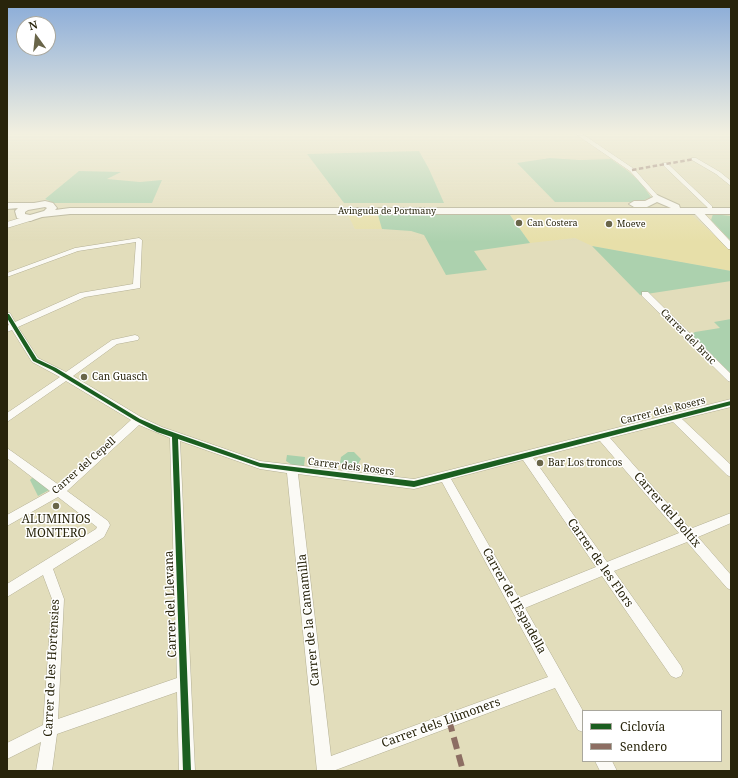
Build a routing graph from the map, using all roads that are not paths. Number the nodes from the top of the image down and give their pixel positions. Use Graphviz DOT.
graph roads {
  1 [pos="631,169"];
  2 [pos="671,169"];
  3 [pos="712,169"];
  4 [pos="731,184"];
  5 [pos="657,198"];
  6 [pos="48,204"];
  7 [pos="34,205"];
  8 [pos="555,206"];
  9 [pos="7,207"];
  10 [pos="676,207"];
  11 [pos="710,207"];
  12 [pos="731,207"];
  13 [pos="697,211"];
  14 [pos="731,211"];
  15 [pos="19,214"];
  16 [pos="43,215"];
  17 [pos="30,218"];
  18 [pos="7,224"];
  19 [pos="731,247"];
  20 [pos="7,274"];
  21 [pos="646,294"];
  22 [pos="7,315"];
  23 [pos="10,327"];
  24 [pos="135,338"];
  25 [pos="67,377"];
  26 [pos="731,379"];
  27 [pos="731,403"];
  28 [pos="674,417"];
  29 [pos="7,418"];
  30 [pos="138,420"];
  31 [pos="175,436"];
  32 [pos="602,436"];
  33 [pos="525,456"];
  34 [pos="10,458"];
  35 [pos="292,469"];
  36 [pos="731,472"];
  37 [pos="444,476"];
  38 [pos="59,491"];
  39 [pos="731,518"];
  40 [pos="7,521"];
  41 [pos="688,535"];
  42 [pos="46,566"];
  43 [pos="604,569"];
  44 [pos="731,584"];
  45 [pos="7,591"];
  46 [pos="516,605"];
  47 [pos="676,671"];
  48 [pos="558,680"];
  49 [pos="184,682"];
  50 [pos="582,723"];
  51 [pos="50,729"];
  52 [pos="7,751"];
  53 [pos="604,762"];
  54 [pos="325,768"];
  55 [pos="44,771"];
  56 [pos="187,771"];
  57 [pos="608,771"];
  1 -- 5 [label="street"];
  2 -- 11 [label="street"];
  3 -- 4 [label="street"];
  5 -- 8 [label="main road"];
  5 -- 10 [label="main road"];
  6 -- 7 [label="main road, Avinguda de Portmany"];
  6 -- 8 [label="main road, Avinguda de Portmany"];
  6 -- 16 [label="main road"];
  7 -- 9 [label="main road"];
  7 -- 15 [label="main road"];
  8 -- 10 [label="main road, Avinguda de Portmany"];
  9 -- 15 [label="main road"];
  10 -- 11 [label="main road, Avinguda de Portmany"];
  11 -- 12 [label="main road, Avinguda de Portmany"];
  13 -- 14 [label="main road, Avinguda de Portmany"];
  13 -- 16 [label="main road, Avinguda de Portmany"];
  13 -- 19 [label="street"];
  15 -- 17 [label="main road"];
  15 -- 18 [label="main road"];
  16 -- 17 [label="main road, Avinguda de Portmany"];
  17 -- 18 [label="main road"];
  20 -- 23 [label="street"];
  21 -- 26 [label="street, Carrer del Bruc"];
  22 -- 23 [label="street, Carrer dels Rosers"];
  23 -- 25 [label="street, Carrer dels Rosers"];
  24 -- 25 [label="street"];
  25 -- 29 [label="street"];
  25 -- 30 [label="street, Carrer dels Rosers"];
  27 -- 28 [label="street, Carrer dels Rosers"];
  28 -- 32 [label="street, Carrer dels Rosers"];
  28 -- 36 [label="street"];
  30 -- 31 [label="street, Carrer dels Rosers"];
  30 -- 38 [label="street, Carrer del Cepell"];
  31 -- 35 [label="street, Carrer dels Rosers"];
  31 -- 49 [label="street, Carrer del Llevana"];
  32 -- 33 [label="street, Carrer dels Rosers"];
  32 -- 41 [label="street, Carrer del Boltix"];
  33 -- 37 [label="street, Carrer dels Rosers"];
  33 -- 43 [label="street, Carrer de les Flors"];
  34 -- 38 [label="street"];
  35 -- 37 [label="street, Carrer dels Rosers"];
  35 -- 54 [label="street, Carrer de la Camamilla"];
  37 -- 46 [label="street, Carrer de l'Espadella"];
  38 -- 40 [label="street, Carrer del Cepell"];
  38 -- 42 [label="street"];
  39 -- 41 [label="street"];
  41 -- 43 [label="street"];
  41 -- 44 [label="street, Carrer del Boltix"];
  42 -- 45 [label="street"];
  42 -- 51 [label="street, Carrer de les Hortensies"];
  43 -- 46 [label="street"];
  43 -- 47 [label="street, Carrer de les Flors"];
  46 -- 48 [label="street, Carrer de l'Espadella"];
  48 -- 50 [label="street, Carrer de l'Espadella"];
  48 -- 54 [label="street, Carrer dels Llimoners"];
  49 -- 51 [label="street"];
  49 -- 56 [label="street, Carrer del Llevana"];
  51 -- 52 [label="street"];
  51 -- 55 [label="street, Carrer de les Hortensies"];
  53 -- 57 [label="street"];
}
